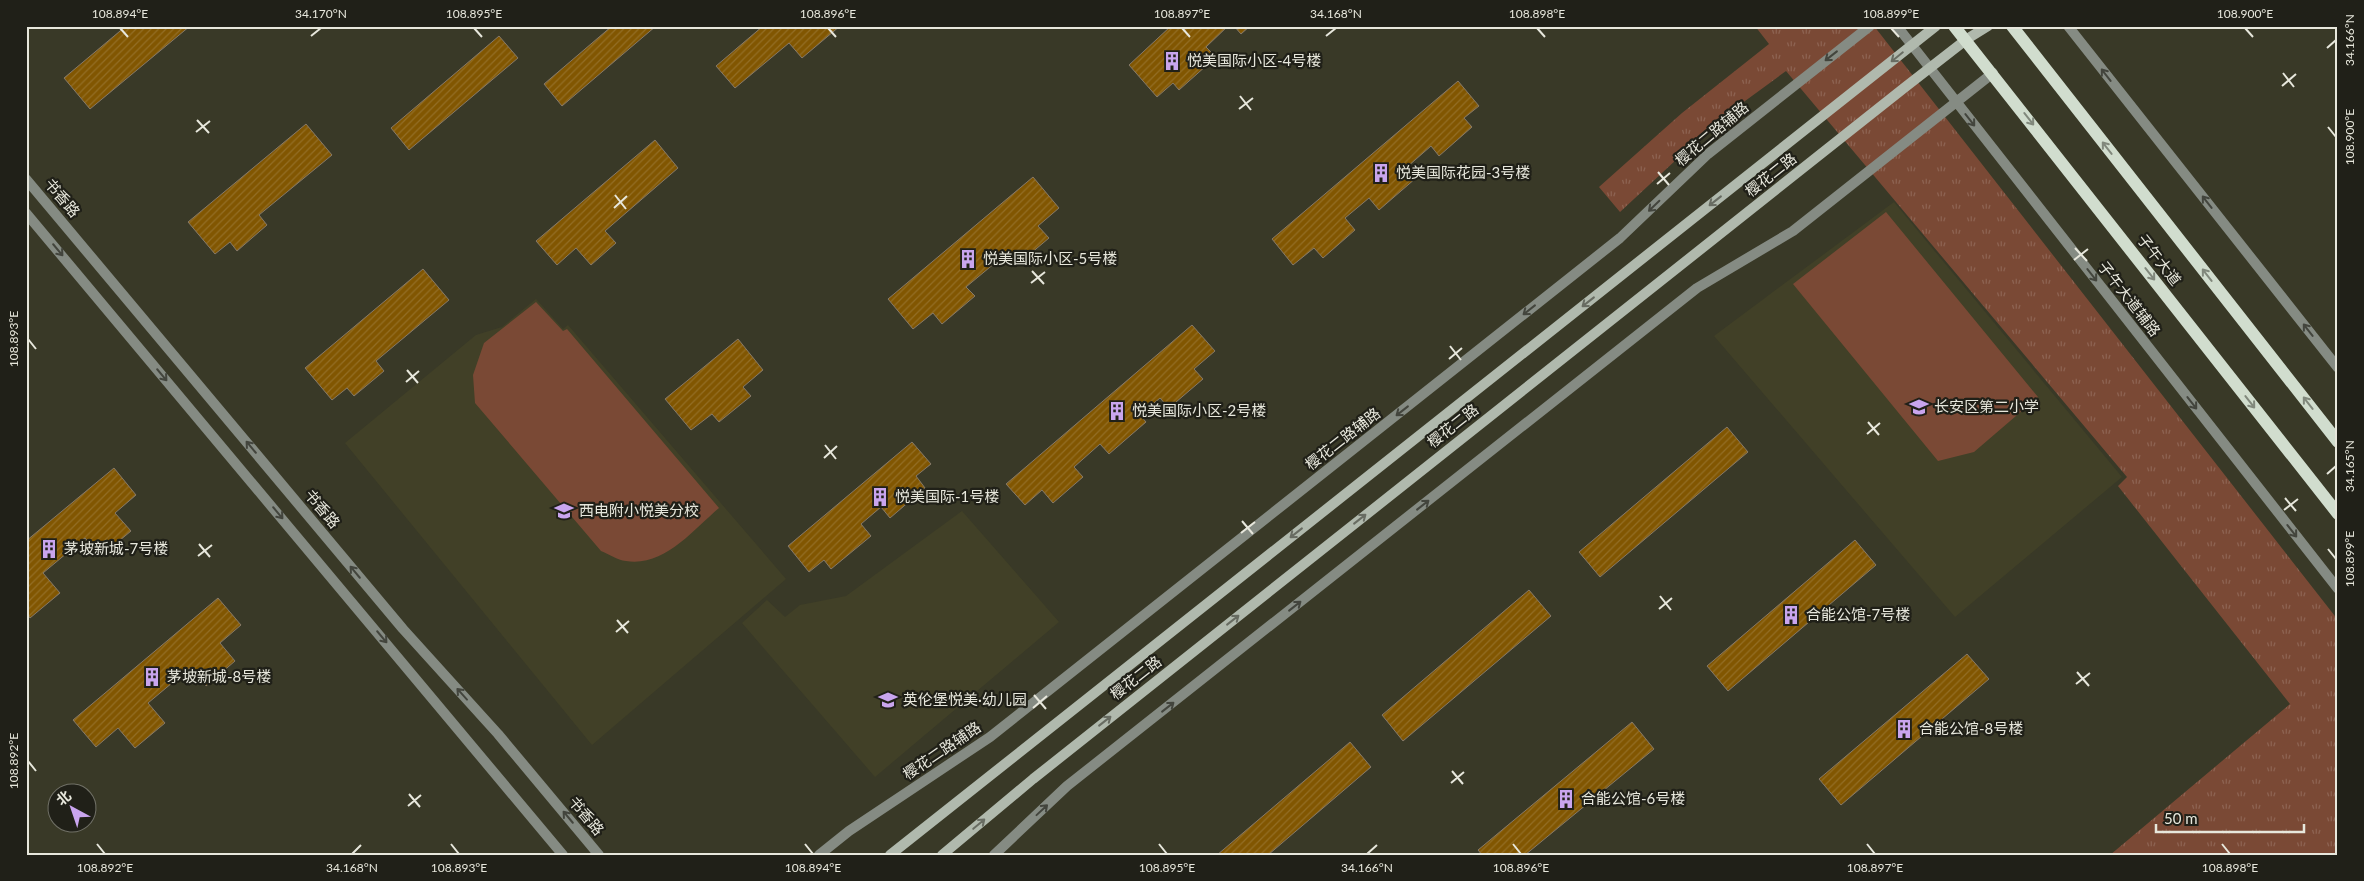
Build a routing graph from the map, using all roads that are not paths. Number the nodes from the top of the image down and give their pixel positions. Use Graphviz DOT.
graph roads {
  1 [pos="1870,26"];
  2 [pos="1896,26"];
  3 [pos="1936,26"];
  4 [pos="1954,26"];
  5 [pos="1988,26"];
  6 [pos="2012,26"];
  7 [pos="2068,26"];
  8 [pos="1966,39"];
  9 [pos="1911,45"];
  10 [pos="1929,69"];
  11 [pos="1993,73"];
  12 [pos="1956,102"];
  13 [pos="26,179"];
  14 [pos="26,213"];
  15 [pos="2338,368"];
  16 [pos="2338,442"];
  17 [pos="2338,514"];
  18 [pos="2338,589"];
  19 [pos="563,855"];
  20 [pos="599,855"];
  21 [pos="819,855"];
  22 [pos="890,855"];
  23 [pos="942,855"];
  24 [pos="994,855"];
  1 -- 21 [label="street, 樱花二路辅路, one-way"];
  2 -- 9 [label="street, 子午大道辅路"];
  3 -- 9 [label="main road, 樱花二路"];
  4 -- 8 [label="main road, 子午大道"];
  5 -- 8 [label="main road, 樱花二路"];
  16 -- 6 [label="main road, 子午大道, one-way"];
  15 -- 7 [label="street, one-way"];
  8 -- 10 [label="main road, 樱花二路"];
  8 -- 11 [label="main road, 子午大道"];
  9 -- 10 [label="street, 子午大道辅路"];
  9 -- 22 [label="main road, 樱花二路, one-way"];
  10 -- 12 [label="street, 子午大道辅路"];
  23 -- 10 [label="main road, 樱花二路, one-way"];
  11 -- 12 [label="street"];
  11 -- 17 [label="main road, 子午大道, one-way"];
  12 -- 18 [label="street, 子午大道辅路, one-way"];
  24 -- 12 [label="street, one-way"];
  20 -- 13 [label="street, 书香路, one-way"];
  14 -- 19 [label="street, one-way"];
}
